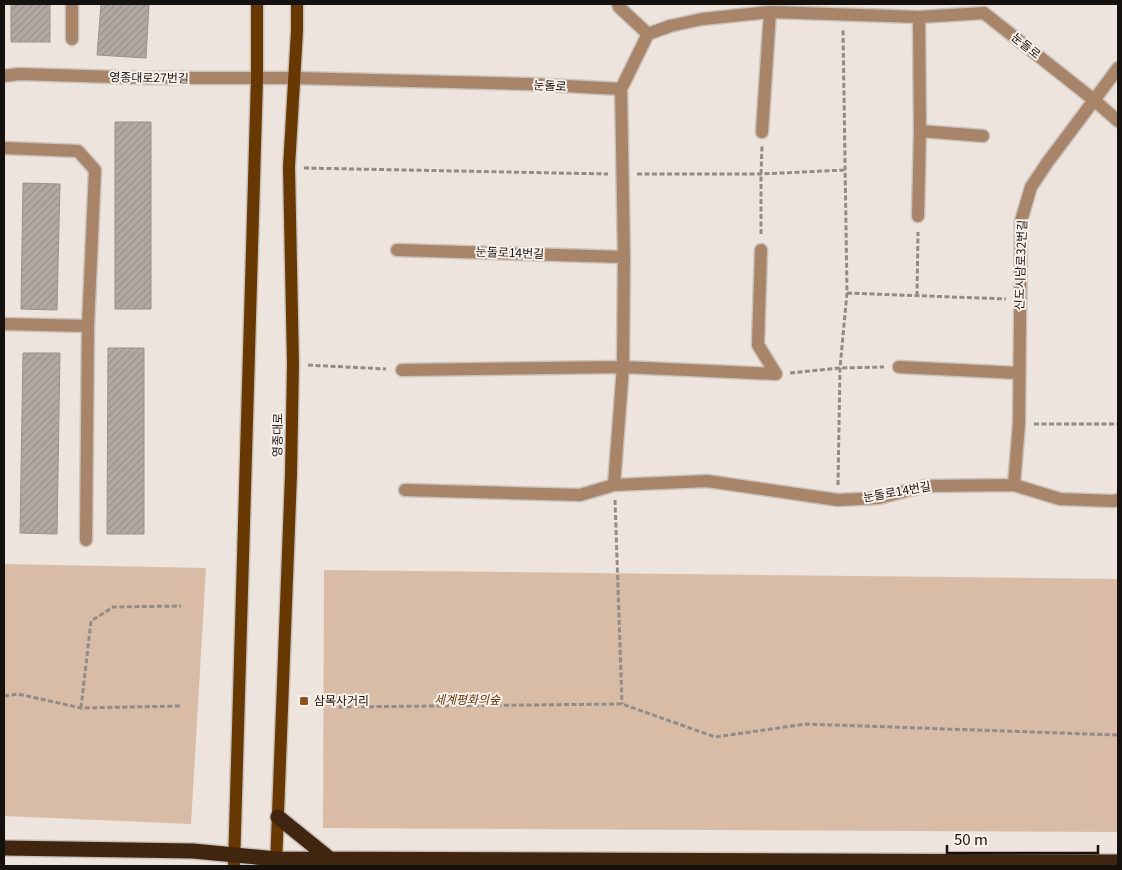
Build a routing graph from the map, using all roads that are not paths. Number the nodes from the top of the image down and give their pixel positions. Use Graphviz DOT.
graph roads {
  1 [pos="72,4"];
  2 [pos="257,4"];
  3 [pos="297,4"];
  4 [pos="618,4"];
  5 [pos="984,8"];
  6 [pos="770,12"];
  7 [pos="919,17"];
  8 [pos="648,34"];
  9 [pos="72,39"];
  10 [pos="1118,68"];
  11 [pos="4,76"];
  12 [pos="257,78"];
  13 [pos="295,78"];
  14 [pos="621,89"];
  15 [pos="1094,100"];
  16 [pos="1118,121"];
  17 [pos="920,131"];
  18 [pos="762,132"];
  19 [pos="983,136"];
  20 [pos="4,148"];
  21 [pos="918,216"];
  22 [pos="397,250"];
  23 [pos="761,250"];
  24 [pos="624,256"];
  25 [pos="4,324"];
  26 [pos="88,326"];
  27 [pos="899,366"];
  28 [pos="623,367"];
  29 [pos="402,370"];
  30 [pos="1018,373"];
  31 [pos="1014,484"];
  32 [pos="614,485"];
  33 [pos="405,490"];
  34 [pos="1118,500"];
  35 [pos="86,540"];
  36 [pos="278,817"];
  37 [pos="4,848"];
  38 [pos="330,860"];
  39 [pos="234,861"];
  40 [pos="1118,862"];
  41 [pos="276,863"];
  1 -- 9 [label="street"];
  2 -- 12 [label="main road"];
  3 -- 13 [label="main road, 영종대로"];
  4 -- 8 [label="street"];
  5 -- 7 [label="street, 눈돌로"];
  5 -- 15 [label="street, 눈돌로"];
  6 -- 7 [label="street, 눈돌로"];
  6 -- 8 [label="street, 눈돌로"];
  6 -- 18 [label="street"];
  7 -- 17 [label="street"];
  8 -- 14 [label="street"];
  10 -- 15 [label="street, 신도시남로32번길"];
  11 -- 12 [label="street, 영종대로27번길"];
  12 -- 13 [label="street, 영종대로27번길"];
  12 -- 39 [label="main road"];
  13 -- 14 [label="street, 눈돌로"];
  13 -- 36 [label="main road, 영종대로"];
  14 -- 24 [label="street"];
  15 -- 16 [label="street, 눈돌로"];
  15 -- 30 [label="street, 신도시남로32번길"];
  17 -- 19 [label="street"];
  17 -- 21 [label="street"];
  20 -- 26 [label="street"];
  22 -- 24 [label="street, 눈돌로14번길"];
  23 -- 28 [label="street"];
  24 -- 28 [label="street"];
  25 -- 26 [label="street"];
  26 -- 35 [label="street"];
  27 -- 30 [label="street"];
  28 -- 29 [label="street"];
  28 -- 32 [label="street"];
  30 -- 31 [label="street, 신도시남로32번길"];
  31 -- 32 [label="street, 눈돌로14번길"];
  31 -- 34 [label="street, 눈돌로14번길"];
  32 -- 33 [label="street, 눈돌로14번길"];
  36 -- 38 [label="highway"];
  36 -- 41 [label="main road, 영종대로"];
  37 -- 39 [label="highway"];
  38 -- 40 [label="highway"];
  38 -- 41 [label="highway"];
  39 -- 41 [label="highway"];
}
